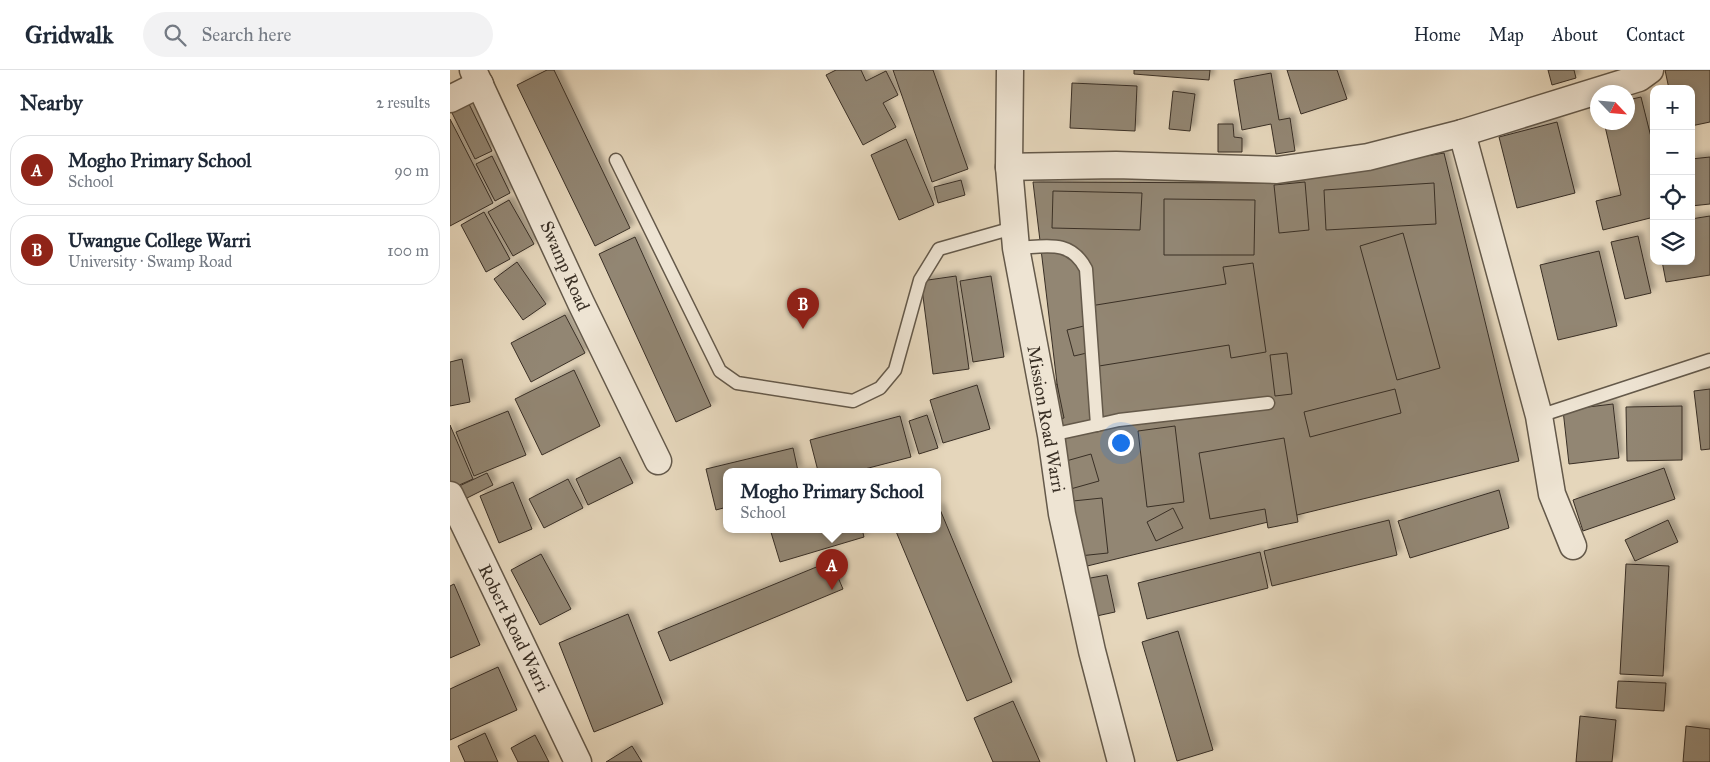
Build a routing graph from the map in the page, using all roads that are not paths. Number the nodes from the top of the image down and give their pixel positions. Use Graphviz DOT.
graph roads {
  1 [pos="1010,70"];
  2 [pos="1650,70"];
  3 [pos="477,77"];
  4 [pos="450,98"];
  5 [pos="1462,133"];
  6 [pos="616,160"];
  7 [pos="1009,167"];
  8 [pos="1014,238"];
  9 [pos="1710,360"];
  10 [pos="1268,403"];
  11 [pos="1539,416"];
  12 [pos="1097,425"];
  13 [pos="1051,435"];
  14 [pos="658,462"];
  15 [pos="450,495"];
  16 [pos="1573,546"];
  17 [pos="578,762"];
  18 [pos="1121,762"];
  1 -- 7 [label="street, Mission Road Warri"];
  2 -- 5 [label="street"];
  3 -- 4 [label="street"];
  3 -- 14 [label="street, Swamp Road"];
  5 -- 7 [label="street"];
  5 -- 11 [label="street"];
  6 -- 8 [label="lane"];
  7 -- 8 [label="street, Mission Road Warri"];
  8 -- 12 [label="lane"];
  8 -- 13 [label="street, Mission Road Warri"];
  9 -- 11 [label="lane"];
  10 -- 12 [label="lane"];
  11 -- 16 [label="street"];
  12 -- 13 [label="lane"];
  13 -- 18 [label="street, Mission Road Warri"];
  15 -- 17 [label="street, Robert Road Warri"];
}
